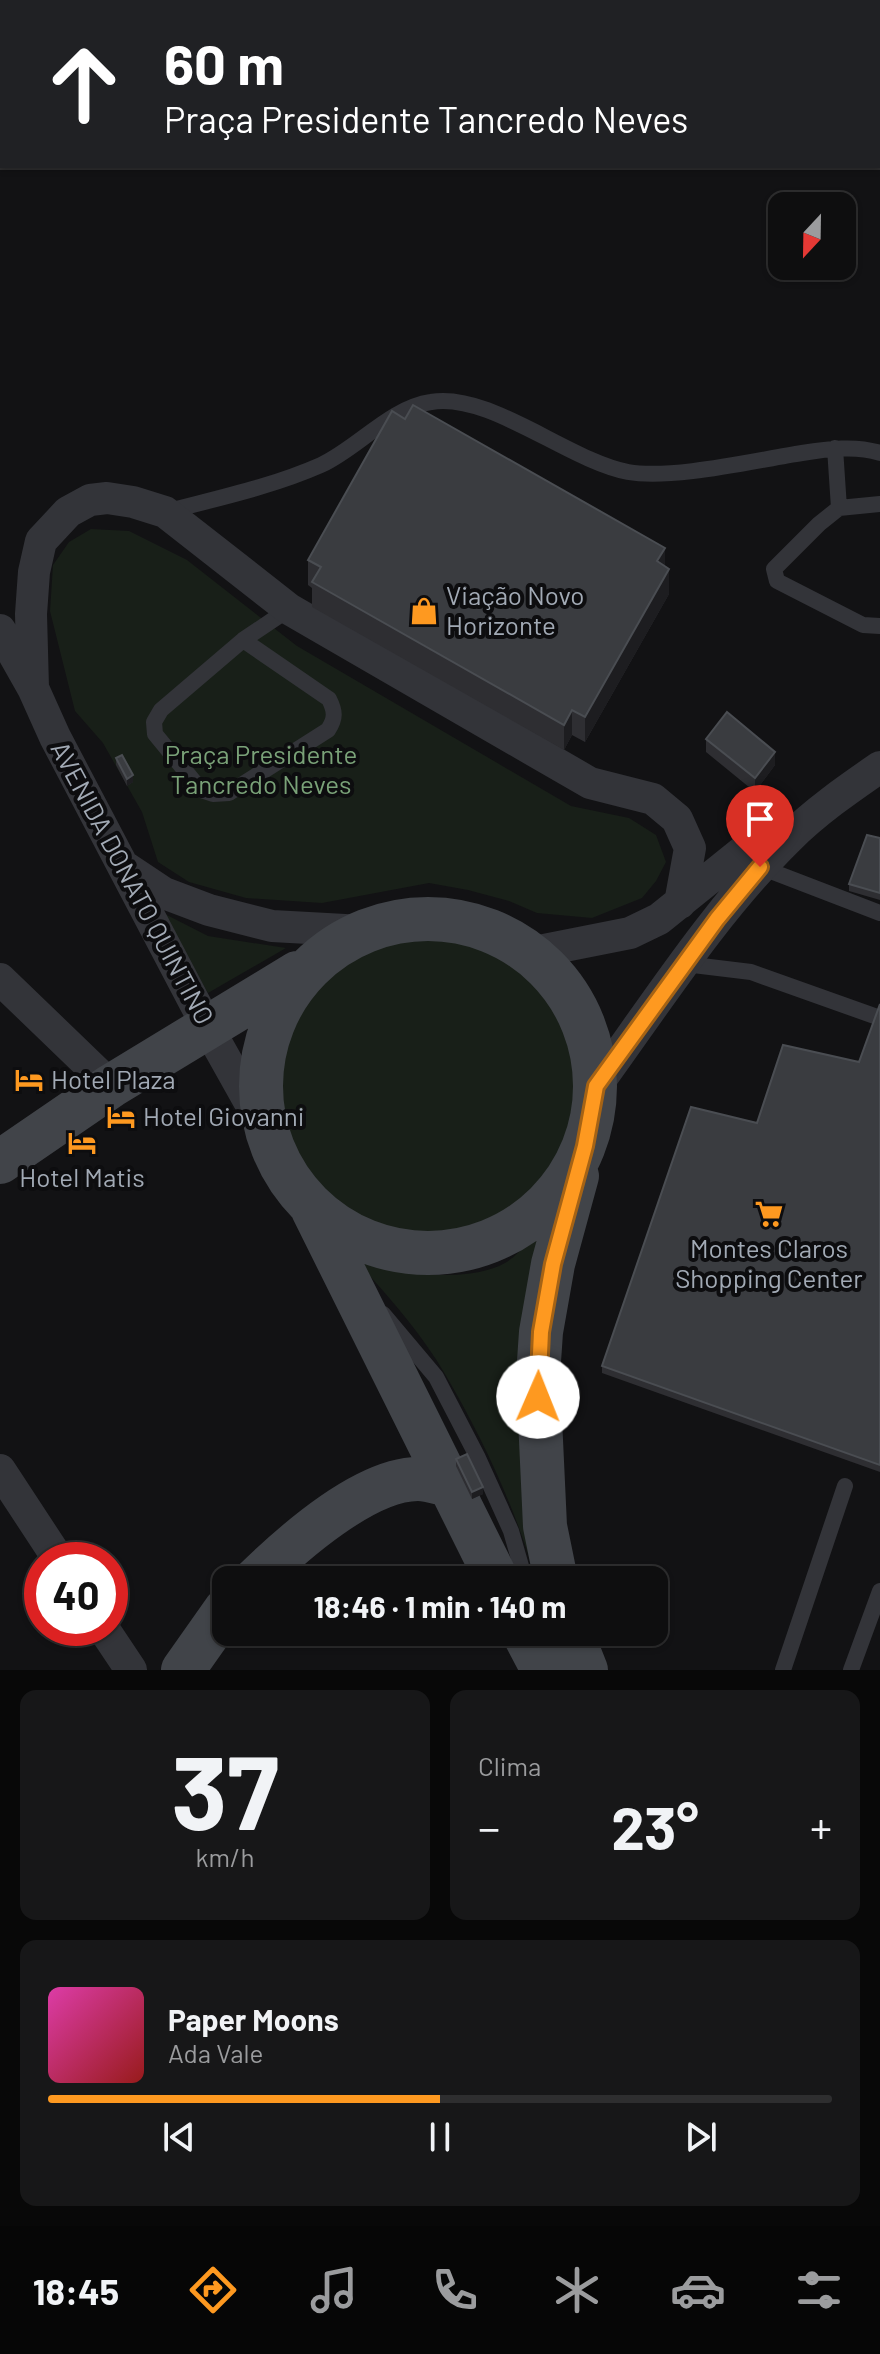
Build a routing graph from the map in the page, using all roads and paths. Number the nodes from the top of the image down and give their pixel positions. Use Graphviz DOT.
graph roads {
  1 [pos="835,448"];
  2 [pos="880,453"];
  3 [pos="880,504"];
  4 [pos="839,508"];
  5 [pos="165,512"];
  6 [pos="289,609"];
  7 [pos="880,626"];
  8 [pos="0,630"];
  9 [pos="243,640"];
  10 [pos="33,688"];
  11 [pos="880,747"];
  12 [pos="880,767"];
  13 [pos="122,865"];
  14 [pos="760,867"];
  15 [pos="680,903"];
  16 [pos="880,913"];
  17 [pos="363,931"];
  18 [pos="529,953"];
  19 [pos="312,964"];
  20 [pos="685,964"];
  21 [pos="0,979"];
  22 [pos="879,1018"];
  23 [pos="208,1028"];
  24 [pos="111,1086"];
  25 [pos="596,1086"];
  26 [pos="268,1135"];
  27 [pos="585,1146"];
  28 [pos="0,1162"];
  29 [pos="312,1207"];
  30 [pos="347,1275"];
  31 [pos="0,1470"];
  32 [pos="449,1485"];
  33 [pos="845,1486"];
  34 [pos="47,1542"];
  35 [pos="270,1566"];
  36 [pos="490,1566"];
  37 [pos="521,1566"];
  38 [pos="553,1566"];
  39 [pos="880,1591"];
  40 [pos="212,1629"];
  41 [pos="115,1646"];
  42 [pos="530,1646"];
  43 [pos="543,1646"];
  44 [pos="577,1646"];
  45 [pos="131,1670"];
  46 [pos="183,1670"];
  47 [pos="543,1670"];
  48 [pos="549,1670"];
  49 [pos="586,1670"];
  50 [pos="783,1670"];
  51 [pos="851,1670"];
  1 -- 2 [label="lane"];
  1 -- 4 [label="lane"];
  1 -- 5 [label="lane"];
  3 -- 4 [label="lane"];
  4 -- 7 [label="lane"];
  5 -- 6 [label="street"];
  5 -- 10 [label="street"];
  6 -- 9 [label="lane"];
  6 -- 15 [label="street"];
  8 -- 10 [label="street, AVENIDA DONATO QUINTINO"];
  9 -- 9 [label="lane"];
  10 -- 13 [label="street, AVENIDA DONATO QUINTINO"];
  11 -- 15 [label="street"];
  12 -- 14 [label="street"];
  13 -- 17 [label="street"];
  13 -- 23 [label="street, AVENIDA DONATO QUINTINO"];
  14 -- 16 [label="lane"];
  14 -- 20 [label="street"];
  15 -- 18 [label="street"];
  17 -- 18 [label="street"];
  17 -- 19 [label="street"];
  18 -- 25 [label="street"];
  19 -- 23 [label="street"];
  19 -- 26 [label="street"];
  20 -- 22 [label="lane"];
  20 -- 25 [label="street"];
  21 -- 24 [label="street"];
  23 -- 24 [label="street"];
  23 -- 26 [label="street, AVENIDA DONATO QUINTINO"];
  24 -- 28 [label="street"];
  25 -- 27 [label="street"];
  26 -- 29 [label="street"];
  27 -- 29 [label="street"];
  27 -- 38 [label="street"];
  29 -- 30 [label="street"];
  30 -- 32 [label="street"];
  30 -- 37 [label="lane"];
  31 -- 34 [label="street"];
  32 -- 35 [label="street"];
  32 -- 36 [label="street"];
  33 -- 50 [label="lane"];
  39 -- 51 [label="lane"];
  40 -- 46 [label="street"];
  41 -- 45 [label="street"];
  42 -- 47 [label="street"];
  43 -- 48 [label="lane"];
  44 -- 49 [label="street"];
}
